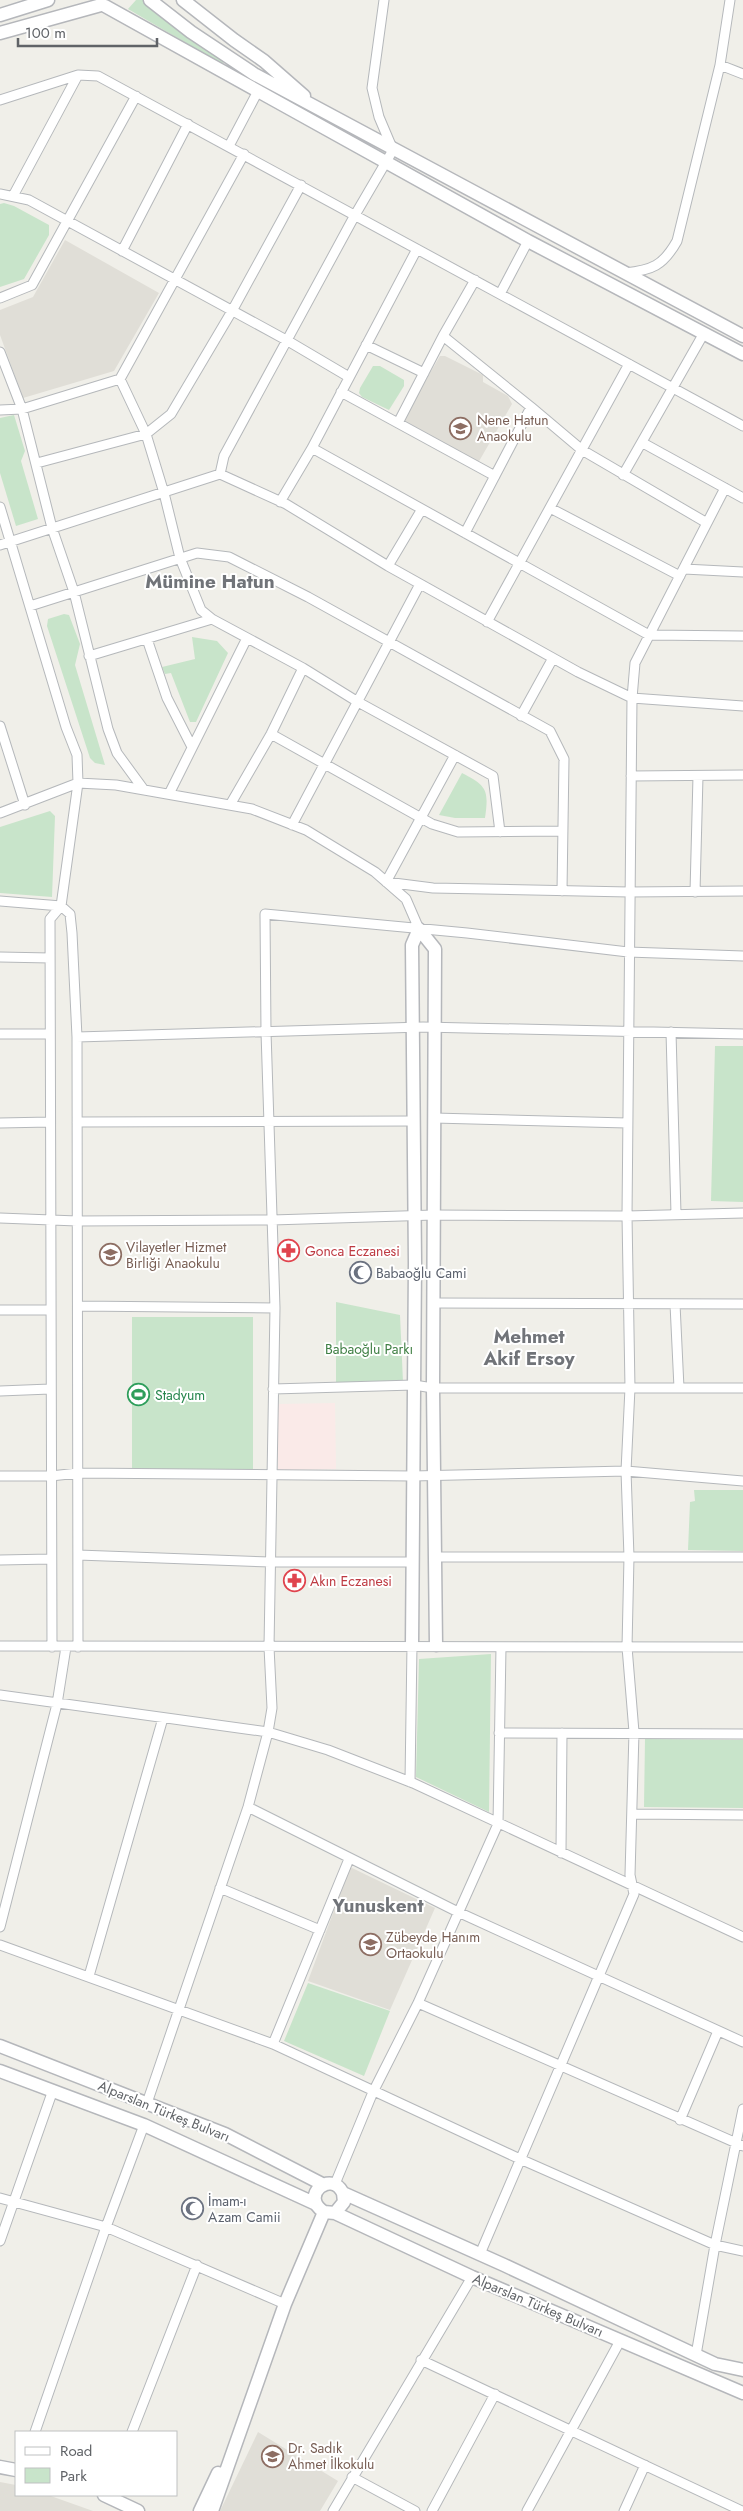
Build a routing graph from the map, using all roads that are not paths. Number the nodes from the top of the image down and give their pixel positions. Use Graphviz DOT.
graph roads {
  1 [pos="48,0"];
  2 [pos="122,0"];
  3 [pos="150,0"];
  4 [pos="183,0"];
  5 [pos="384,0"];
  6 [pos="730,0"];
  7 [pos="99,4"];
  8 [pos="0,15"];
  9 [pos="0,33"];
  10 [pos="720,65"];
  11 [pos="743,74"];
  12 [pos="78,75"];
  13 [pos="258,91"];
  14 [pos="136,96"];
  15 [pos="0,100"];
  16 [pos="319,110"];
  17 [pos="188,124"];
  18 [pos="230,146"];
  19 [pos="394,150"];
  20 [pos="244,154"];
  21 [pos="386,162"];
  22 [pos="301,185"];
  23 [pos="0,194"];
  24 [pos="13,196"];
  25 [pos="355,215"];
  26 [pos="68,221"];
  27 [pos="528,241"];
  28 [pos="417,249"];
  29 [pos="122,251"];
  30 [pos="625,273"];
  31 [pos="175,279"];
  32 [pos="475,280"];
  33 [pos="500,294"];
  34 [pos="0,298"];
  35 [pos="232,310"];
  36 [pos="704,333"];
  37 [pos="443,336"];
  38 [pos="743,336"];
  39 [pos="288,341"];
  40 [pos="366,345"];
  41 [pos="0,352"];
  42 [pos="743,354"];
  43 [pos="629,364"];
  44 [pos="424,372"];
  45 [pos="349,377"];
  46 [pos="120,379"];
  47 [pos="674,389"];
  48 [pos="341,392"];
  49 [pos="531,407"];
  50 [pos="22,409"];
  51 [pos="0,410"];
  52 [pos="398,423"];
  53 [pos="743,426"];
  54 [pos="146,434"];
  55 [pos="644,443"];
  56 [pos="312,448"];
  57 [pos="582,450"];
  58 [pos="37,463"];
  59 [pos="220,474"];
  60 [pos="623,475"];
  61 [pos="495,476"];
  62 [pos="725,488"];
  63 [pos="164,493"];
  64 [pos="743,498"];
  65 [pos="280,502"];
  66 [pos="0,508"];
  67 [pos="550,508"];
  68 [pos="422,509"];
  69 [pos="707,523"];
  70 [pos="52,528"];
  71 [pos="465,533"];
  72 [pos="10,542"];
  73 [pos="0,545"];
  74 [pos="180,558"];
  75 [pos="520,563"];
  76 [pos="388,566"];
  77 [pos="682,572"];
  78 [pos="743,572"];
  79 [pos="420,584"];
  80 [pos="74,592"];
  81 [pos="30,606"];
  82 [pos="212,619"];
  83 [pos="488,622"];
  84 [pos="649,635"];
  85 [pos="743,636"];
  86 [pos="147,638"];
  87 [pos="247,638"];
  88 [pos="390,643"];
  89 [pos="89,656"];
  90 [pos="553,658"];
  91 [pos="303,668"];
  92 [pos="632,698"];
  93 [pos="358,702"];
  94 [pos="743,706"];
  95 [pos="521,716"];
  96 [pos="0,726"];
  97 [pos="271,734"];
  98 [pos="192,747"];
  99 [pos="455,755"];
  100 [pos="324,765"];
  101 [pos="630,776"];
  102 [pos="698,776"];
  103 [pos="743,776"];
  104 [pos="78,783"];
  105 [pos="144,790"];
  106 [pos="169,794"];
  107 [pos="25,805"];
  108 [pos="230,805"];
  109 [pos="0,813"];
  110 [pos="422,819"];
  111 [pos="292,825"];
  112 [pos="563,831"];
  113 [pos="500,832"];
  114 [pos="386,882"];
  115 [pos="562,891"];
  116 [pos="743,891"];
  117 [pos="629,892"];
  118 [pos="694,892"];
  119 [pos="0,901"];
  120 [pos="62,906"];
  121 [pos="419,929"];
  122 [pos="628,952"];
  123 [pos="743,956"];
  124 [pos="0,957"];
  125 [pos="50,958"];
  126 [pos="413,1028"];
  127 [pos="434,1028"];
  128 [pos="628,1031"];
  129 [pos="266,1032"];
  130 [pos="671,1032"];
  131 [pos="0,1034"];
  132 [pos="50,1034"];
  133 [pos="743,1034"];
  134 [pos="77,1037"];
  135 [pos="434,1118"];
  136 [pos="269,1120"];
  137 [pos="414,1121"];
  138 [pos="50,1122"];
  139 [pos="77,1122"];
  140 [pos="0,1123"];
  141 [pos="627,1123"];
  142 [pos="743,1213"];
  143 [pos="676,1214"];
  144 [pos="434,1215"];
  145 [pos="627,1216"];
  146 [pos="415,1217"];
  147 [pos="0,1218"];
  148 [pos="50,1219"];
  149 [pos="272,1220"];
  150 [pos="77,1221"];
  151 [pos="434,1303"];
  152 [pos="629,1304"];
  153 [pos="675,1304"];
  154 [pos="743,1304"];
  155 [pos="78,1306"];
  156 [pos="275,1308"];
  157 [pos="0,1310"];
  158 [pos="50,1310"];
  159 [pos="414,1385"];
  160 [pos="433,1388"];
  161 [pos="630,1388"];
  162 [pos="679,1388"];
  163 [pos="743,1388"];
  164 [pos="50,1389"];
  165 [pos="273,1389"];
  166 [pos="0,1390"];
  167 [pos="626,1472"];
  168 [pos="78,1473"];
  169 [pos="0,1476"];
  170 [pos="51,1476"];
  171 [pos="271,1476"];
  172 [pos="413,1476"];
  173 [pos="434,1476"];
  174 [pos="743,1481"];
  175 [pos="78,1555"];
  176 [pos="435,1557"];
  177 [pos="629,1557"];
  178 [pos="743,1557"];
  179 [pos="51,1559"];
  180 [pos="0,1560"];
  181 [pos="270,1562"];
  182 [pos="412,1562"];
  183 [pos="412,1645"];
  184 [pos="436,1645"];
  185 [pos="0,1646"];
  186 [pos="500,1646"];
  187 [pos="52,1647"];
  188 [pos="66,1647"];
  189 [pos="78,1647"];
  190 [pos="269,1647"];
  191 [pos="626,1647"];
  192 [pos="743,1647"];
  193 [pos="0,1695"];
  194 [pos="57,1704"];
  195 [pos="163,1718"];
  196 [pos="268,1732"];
  197 [pos="634,1732"];
  198 [pos="562,1733"];
  199 [pos="499,1734"];
  200 [pos="743,1734"];
  201 [pos="410,1782"];
  202 [pos="248,1807"];
  203 [pos="632,1814"];
  204 [pos="743,1815"];
  205 [pos="498,1824"];
  206 [pos="561,1853"];
  207 [pos="350,1859"];
  208 [pos="632,1886"];
  209 [pos="220,1888"];
  210 [pos="458,1912"];
  211 [pos="0,1927"];
  212 [pos="320,1930"];
  213 [pos="743,1937"];
  214 [pos="0,1944"];
  215 [pos="89,1976"];
  216 [pos="599,1977"];
  217 [pos="418,2003"];
  218 [pos="178,2008"];
  219 [pos="718,2031"];
  220 [pos="743,2042"];
  221 [pos="273,2044"];
  222 [pos="0,2046"];
  223 [pos="562,2067"];
  224 [pos="0,2071"];
  225 [pos="54,2090"];
  226 [pos="373,2092"];
  227 [pos="147,2103"];
  228 [pos="743,2108"];
  229 [pos="680,2120"];
  230 [pos="144,2124"];
  231 [pos="739,2146"];
  232 [pos="520,2159"];
  233 [pos="334,2187"];
  234 [pos="0,2198"];
  235 [pos="13,2200"];
  236 [pos="325,2210"];
  237 [pos="106,2227"];
  238 [pos="0,2240"];
  239 [pos="715,2245"];
  240 [pos="743,2251"];
  241 [pos="480,2254"];
  242 [pos="197,2265"];
  243 [pos="472,2277"];
  244 [pos="285,2304"];
  245 [pos="620,2341"];
  246 [pos="696,2355"];
  247 [pos="421,2360"];
  248 [pos="743,2370"];
  249 [pos="743,2393"];
  250 [pos="495,2394"];
  251 [pos="251,2403"];
  252 [pos="35,2431"];
  253 [pos="132,2431"];
  254 [pos="572,2431"];
  255 [pos="645,2465"];
  256 [pos="0,2467"];
  257 [pos="15,2470"];
  258 [pos="352,2477"];
  259 [pos="109,2496"];
  260 [pos="138,2511"];
  261 [pos="200,2511"];
  262 [pos="212,2511"];
  263 [pos="333,2511"];
  264 [pos="416,2511"];
  265 [pos="432,2511"];
  266 [pos="527,2511"];
  267 [pos="624,2511"];
  268 [pos="742,2511"];
  1 -- 8 [label="street"];
  2 -- 7 [label="street"];
  3 -- 16 [label="street"];
  4 -- 16 [label="street"];
  5 -- 19 [label="street"];
  6 -- 10 [label="street"];
  7 -- 9 [label="street"];
  7 -- 13 [label="street"];
  10 -- 11 [label="street"];
  10 -- 30 [label="street"];
  12 -- 14 [label="street"];
  12 -- 15 [label="street"];
  12 -- 24 [label="street"];
  13 -- 18 [label="street"];
  13 -- 21 [label="street"];
  14 -- 17 [label="street"];
  14 -- 26 [label="street"];
  16 -- 19 [label="street"];
  17 -- 18 [label="street"];
  17 -- 29 [label="street"];
  18 -- 20 [label="street"];
  19 -- 21 [label="street"];
  19 -- 30 [label="street"];
  20 -- 22 [label="street"];
  20 -- 31 [label="street"];
  21 -- 25 [label="street"];
  21 -- 27 [label="street"];
  22 -- 25 [label="street"];
  22 -- 35 [label="street"];
  23 -- 24 [label="street"];
  24 -- 26 [label="street"];
  25 -- 28 [label="street"];
  25 -- 39 [label="street"];
  26 -- 29 [label="street"];
  26 -- 34 [label="street"];
  27 -- 33 [label="street"];
  27 -- 36 [label="street"];
  28 -- 32 [label="street"];
  28 -- 40 [label="street"];
  29 -- 31 [label="street"];
  30 -- 38 [label="street"];
  31 -- 35 [label="street"];
  31 -- 46 [label="street"];
  32 -- 33 [label="street"];
  32 -- 37 [label="street"];
  33 -- 43 [label="street"];
  35 -- 39 [label="street"];
  35 -- 54 [label="street"];
  36 -- 42 [label="street"];
  36 -- 47 [label="street"];
  37 -- 44 [label="street"];
  37 -- 49 [label="street"];
  39 -- 45 [label="street"];
  39 -- 59 [label="street"];
  40 -- 44 [label="street"];
  40 -- 45 [label="street"];
  41 -- 50 [label="street"];
  43 -- 47 [label="street"];
  43 -- 57 [label="street"];
  44 -- 52 [label="street"];
  45 -- 48 [label="street"];
  46 -- 50 [label="street"];
  46 -- 54 [label="street"];
  47 -- 53 [label="street"];
  47 -- 55 [label="street"];
  48 -- 52 [label="street"];
  48 -- 56 [label="street"];
  49 -- 57 [label="street"];
  49 -- 61 [label="street"];
  50 -- 51 [label="street"];
  50 -- 58 [label="street"];
  52 -- 61 [label="street"];
  54 -- 58 [label="street"];
  54 -- 63 [label="street"];
  55 -- 60 [label="street"];
  55 -- 62 [label="street"];
  56 -- 65 [label="street"];
  56 -- 68 [label="street"];
  57 -- 60 [label="street"];
  57 -- 67 [label="street"];
  58 -- 70 [label="street"];
  59 -- 63 [label="street"];
  59 -- 65 [label="street"];
  60 -- 69 [label="street"];
  61 -- 71 [label="street"];
  62 -- 64 [label="street"];
  62 -- 69 [label="street"];
  63 -- 70 [label="street"];
  63 -- 74 [label="street"];
  65 -- 76 [label="street"];
  66 -- 72 [label="street"];
  67 -- 75 [label="street"];
  67 -- 77 [label="street"];
  68 -- 71 [label="street"];
  68 -- 76 [label="street"];
  69 -- 77 [label="street"];
  70 -- 72 [label="street"];
  70 -- 80 [label="street"];
  71 -- 75 [label="street"];
  72 -- 73 [label="street"];
  72 -- 81 [label="street"];
  74 -- 80 [label="street"];
  74 -- 82 [label="street"];
  74 -- 88 [label="street"];
  75 -- 83 [label="street"];
  75 -- 84 [label="street"];
  76 -- 79 [label="street"];
  77 -- 78 [label="street"];
  77 -- 84 [label="street"];
  79 -- 83 [label="street"];
  79 -- 88 [label="street"];
  80 -- 81 [label="street"];
  80 -- 89 [label="street"];
  81 -- 104 [label="street"];
  82 -- 86 [label="street"];
  82 -- 87 [label="street"];
  83 -- 90 [label="street"];
  84 -- 85 [label="street"];
  84 -- 92 [label="street"];
  86 -- 89 [label="street"];
  86 -- 98 [label="street"];
  87 -- 91 [label="street"];
  87 -- 98 [label="street"];
  88 -- 93 [label="street"];
  88 -- 95 [label="street"];
  89 -- 105 [label="street"];
  90 -- 92 [label="street"];
  90 -- 95 [label="street"];
  91 -- 93 [label="street"];
  91 -- 97 [label="street"];
  92 -- 94 [label="street"];
  92 -- 101 [label="street"];
  93 -- 99 [label="street"];
  93 -- 100 [label="street"];
  95 -- 112 [label="street"];
  96 -- 107 [label="street"];
  97 -- 100 [label="street"];
  97 -- 108 [label="street"];
  98 -- 106 [label="street"];
  99 -- 110 [label="street"];
  99 -- 113 [label="street"];
  100 -- 110 [label="street"];
  100 -- 111 [label="street"];
  101 -- 102 [label="street"];
  101 -- 117 [label="street"];
  102 -- 103 [label="street"];
  102 -- 118 [label="street"];
  104 -- 105 [label="street"];
  104 -- 107 [label="street"];
  104 -- 120 [label="street"];
  105 -- 106 [label="street"];
  106 -- 108 [label="street"];
  107 -- 109 [label="street"];
  108 -- 111 [label="street"];
  110 -- 113 [label="street"];
  110 -- 114 [label="street"];
  111 -- 114 [label="street"];
  112 -- 113 [label="street"];
  112 -- 115 [label="street"];
  114 -- 115 [label="street"];
  114 -- 121 [label="street"];
  115 -- 117 [label="street"];
  116 -- 118 [label="street"];
  117 -- 118 [label="street"];
  117 -- 122 [label="street"];
  119 -- 120 [label="street"];
  120 -- 125 [label="street"];
  120 -- 134 [label="street"];
  121 -- 122 [label="street"];
  121 -- 126 [label="street"];
  121 -- 127 [label="street"];
  121 -- 129 [label="street"];
  122 -- 123 [label="street"];
  122 -- 128 [label="street"];
  124 -- 125 [label="street"];
  125 -- 132 [label="street"];
  126 -- 127 [label="street"];
  126 -- 129 [label="street"];
  126 -- 137 [label="street"];
  127 -- 128 [label="street"];
  127 -- 135 [label="street"];
  128 -- 130 [label="street"];
  128 -- 141 [label="street"];
  129 -- 134 [label="street"];
  129 -- 136 [label="street"];
  130 -- 133 [label="street"];
  130 -- 143 [label="street"];
  131 -- 132 [label="street"];
  132 -- 138 [label="street"];
  134 -- 139 [label="street"];
  135 -- 141 [label="street"];
  135 -- 144 [label="street"];
  136 -- 137 [label="street"];
  136 -- 139 [label="street"];
  136 -- 149 [label="street"];
  137 -- 146 [label="street"];
  138 -- 140 [label="street"];
  138 -- 148 [label="street"];
  139 -- 150 [label="street"];
  141 -- 145 [label="street"];
  142 -- 143 [label="street"];
  143 -- 145 [label="street"];
  144 -- 145 [label="street"];
  144 -- 146 [label="street"];
  144 -- 151 [label="street"];
  145 -- 152 [label="street"];
  146 -- 149 [label="street"];
  146 -- 159 [label="street"];
  147 -- 148 [label="street"];
  148 -- 150 [label="street"];
  148 -- 158 [label="street"];
  149 -- 150 [label="street"];
  149 -- 156 [label="street"];
  150 -- 155 [label="street"];
  151 -- 152 [label="street"];
  151 -- 160 [label="street"];
  152 -- 153 [label="street"];
  152 -- 161 [label="street"];
  153 -- 154 [label="street"];
  153 -- 162 [label="street"];
  155 -- 156 [label="street"];
  155 -- 168 [label="street"];
  156 -- 165 [label="street"];
  157 -- 158 [label="street"];
  158 -- 164 [label="street"];
  159 -- 160 [label="street"];
  159 -- 165 [label="street"];
  159 -- 172 [label="street"];
  160 -- 161 [label="street"];
  160 -- 173 [label="street"];
  161 -- 162 [label="street"];
  161 -- 167 [label="street"];
  162 -- 163 [label="street"];
  164 -- 166 [label="street"];
  164 -- 170 [label="street"];
  165 -- 171 [label="street"];
  167 -- 173 [label="street"];
  167 -- 174 [label="street"];
  167 -- 177 [label="street"];
  168 -- 170 [label="street"];
  168 -- 171 [label="street"];
  168 -- 175 [label="street"];
  169 -- 170 [label="street"];
  170 -- 179 [label="street"];
  171 -- 172 [label="street"];
  171 -- 181 [label="street"];
  172 -- 173 [label="street"];
  172 -- 182 [label="street"];
  173 -- 176 [label="street"];
  175 -- 181 [label="street"];
  175 -- 189 [label="street"];
  176 -- 177 [label="street"];
  176 -- 184 [label="street"];
  177 -- 178 [label="street"];
  177 -- 191 [label="street"];
  179 -- 180 [label="street"];
  179 -- 187 [label="street"];
  181 -- 182 [label="street"];
  181 -- 190 [label="street"];
  182 -- 183 [label="street"];
  183 -- 184 [label="street"];
  183 -- 190 [label="street"];
  183 -- 201 [label="street"];
  184 -- 186 [label="street"];
  185 -- 187 [label="street"];
  186 -- 191 [label="street"];
  186 -- 199 [label="street"];
  187 -- 188 [label="street"];
  188 -- 189 [label="street"];
  188 -- 194 [label="street"];
  189 -- 190 [label="street"];
  190 -- 196 [label="street"];
  191 -- 192 [label="street"];
  191 -- 197 [label="street"];
  193 -- 194 [label="street"];
  194 -- 195 [label="street"];
  194 -- 211 [label="street"];
  195 -- 196 [label="street"];
  195 -- 215 [label="street"];
  196 -- 201 [label="street"];
  196 -- 202 [label="street"];
  197 -- 198 [label="street"];
  197 -- 200 [label="street"];
  197 -- 203 [label="street"];
  198 -- 199 [label="street"];
  198 -- 206 [label="street"];
  199 -- 205 [label="street"];
  201 -- 205 [label="street"];
  202 -- 207 [label="street"];
  202 -- 209 [label="street"];
  203 -- 204 [label="street"];
  203 -- 208 [label="street"];
  205 -- 206 [label="street"];
  205 -- 210 [label="street"];
  206 -- 208 [label="street"];
  207 -- 210 [label="street"];
  207 -- 212 [label="street"];
  208 -- 213 [label="street"];
  208 -- 216 [label="street"];
  209 -- 212 [label="street"];
  209 -- 218 [label="street"];
  210 -- 216 [label="street"];
  210 -- 217 [label="street"];
  212 -- 221 [label="street"];
  214 -- 215 [label="street"];
  215 -- 218 [label="street"];
  216 -- 219 [label="street"];
  216 -- 223 [label="street"];
  217 -- 223 [label="street"];
  217 -- 226 [label="street"];
  218 -- 221 [label="street"];
  218 -- 227 [label="street"];
  219 -- 220 [label="street"];
  219 -- 229 [label="street"];
  221 -- 226 [label="street"];
  222 -- 227 [label="street, Alparslan Türkeş Bulvarı"];
  223 -- 229 [label="street"];
  223 -- 232 [label="street"];
  224 -- 225 [label="street, Alparslan Türkeş Bulvarı"];
  225 -- 230 [label="street, Alparslan Türkeş Bulvarı"];
  225 -- 235 [label="street"];
  226 -- 232 [label="street"];
  226 -- 233 [label="street"];
  227 -- 233 [label="street, Alparslan Türkeş Bulvarı"];
  228 -- 231 [label="street"];
  229 -- 231 [label="street"];
  230 -- 236 [label="street, Alparslan Türkeş Bulvarı"];
  230 -- 237 [label="street"];
  231 -- 239 [label="street"];
  232 -- 239 [label="street"];
  232 -- 241 [label="street"];
  233 -- 236 [label="street"];
  233 -- 236 [label="street"];
  233 -- 241 [label="street, Alparslan Türkeş Bulvarı"];
  234 -- 235 [label="street"];
  235 -- 237 [label="street"];
  235 -- 238 [label="street"];
  236 -- 243 [label="street, Alparslan Türkeş Bulvarı"];
  236 -- 244 [label="street"];
  237 -- 242 [label="street"];
  237 -- 252 [label="street"];
  239 -- 240 [label="street"];
  239 -- 246 [label="street"];
  241 -- 246 [label="street, Alparslan Türkeş Bulvarı"];
  242 -- 244 [label="street"];
  242 -- 253 [label="street"];
  243 -- 245 [label="street, Alparslan Türkeş Bulvarı"];
  243 -- 247 [label="street"];
  244 -- 251 [label="street"];
  245 -- 249 [label="street, Alparslan Türkeş Bulvarı"];
  245 -- 254 [label="street"];
  246 -- 248 [label="street, Alparslan Türkeş Bulvarı"];
  247 -- 250 [label="street"];
  247 -- 258 [label="street"];
  250 -- 254 [label="street"];
  250 -- 265 [label="street"];
  251 -- 261 [label="street"];
  251 -- 262 [label="street"];
  254 -- 255 [label="street"];
  254 -- 266 [label="street"];
  255 -- 267 [label="street"];
  255 -- 268 [label="street"];
  256 -- 257 [label="street"];
  258 -- 263 [label="street"];
  258 -- 264 [label="street"];
  259 -- 260 [label="street"];
}
